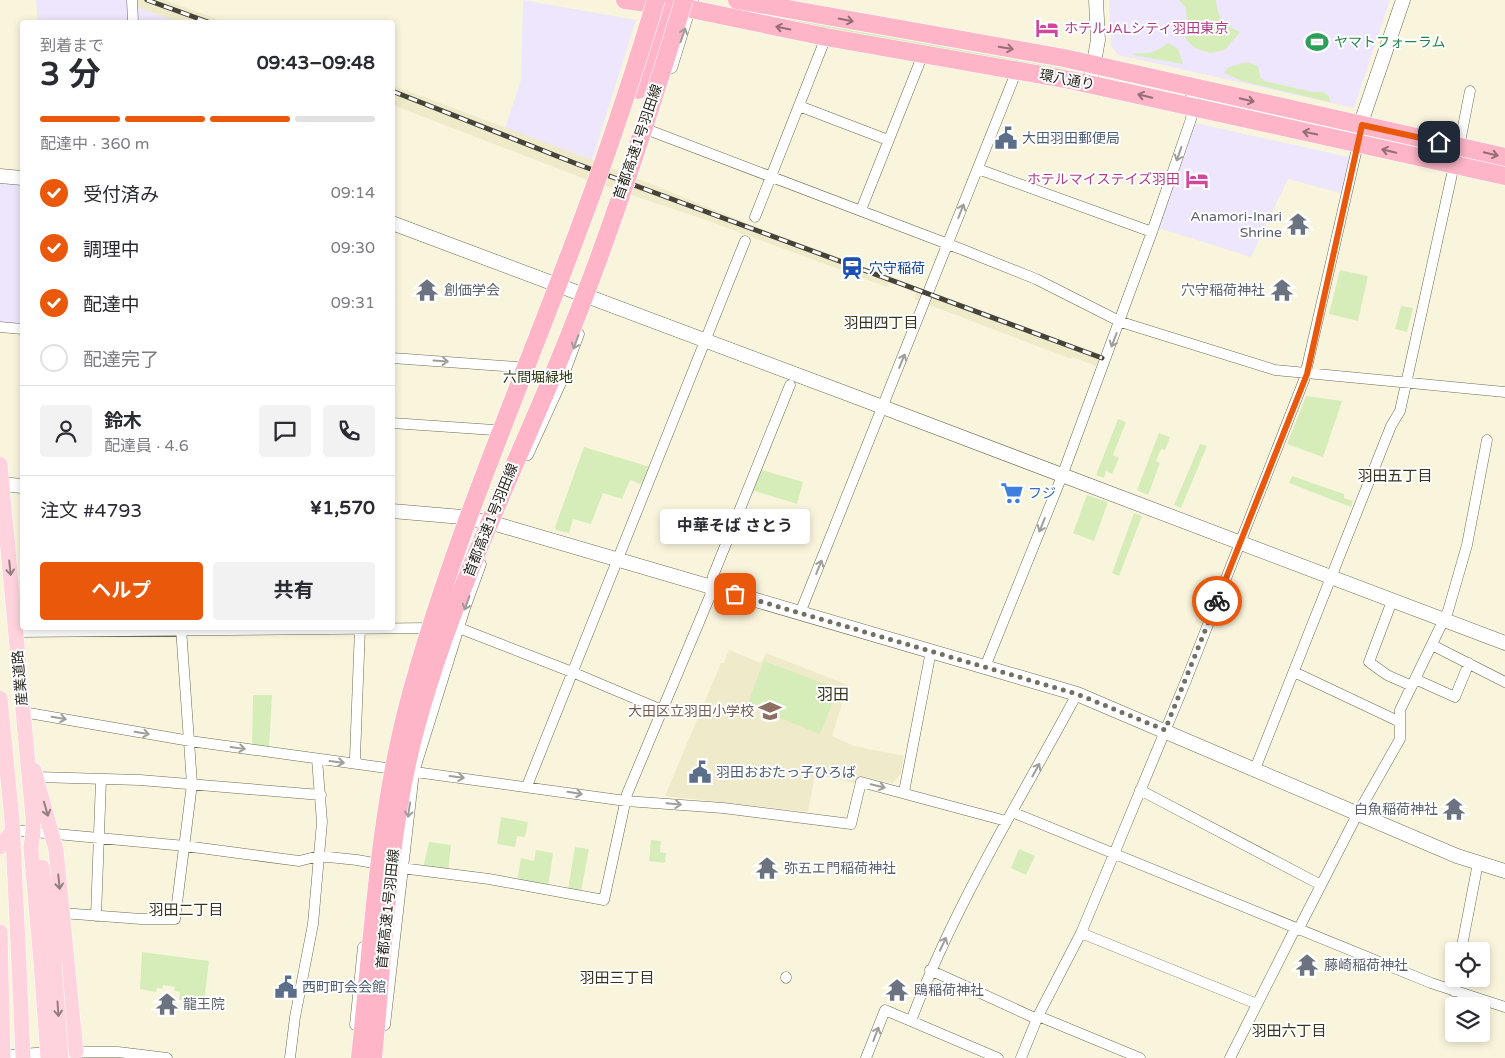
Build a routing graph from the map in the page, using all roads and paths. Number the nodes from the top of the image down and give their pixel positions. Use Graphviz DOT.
graph roads {
  1 [pos="132,0"];
  2 [pos="625,0"];
  3 [pos="737,0"];
  4 [pos="1096,0"];
  5 [pos="1403,0"];
  6 [pos="670,3"];
  7 [pos="133,20"];
  8 [pos="826,37"];
  9 [pos="923,54"];
  10 [pos="1094,66"];
  11 [pos="1017,70"];
  12 [pos="1090,84"];
  13 [pos="1183,85"];
  14 [pos="1470,91"];
  15 [pos="642,92"];
  16 [pos="799,106"];
  17 [pos="1193,107"];
  18 [pos="1362,125"];
  19 [pos="651,131"];
  20 [pos="888,140"];
  21 [pos="1358,144"];
  22 [pos="1459,147"];
  23 [pos="1505,157"];
  24 [pos="601,159"];
  25 [pos="1454,165"];
  26 [pos="978,169"];
  27 [pos="0,176"];
  28 [pos="1505,176"];
  29 [pos="771,177"];
  30 [pos="20,178"];
  31 [pos="589,185"];
  32 [pos="861,210"];
  33 [pos="755,217"];
  34 [pos="395,224"];
  35 [pos="1152,232"];
  36 [pos="745,241"];
  37 [pos="949,244"];
  38 [pos="550,282"];
  39 [pos="593,296"];
  40 [pos="1121,322"];
  41 [pos="0,327"];
  42 [pos="20,329"];
  43 [pos="706,338"];
  44 [pos="395,358"];
  45 [pos="517,367"];
  46 [pos="1307,374"];
  47 [pos="1405,383"];
  48 [pos="790,385"];
  49 [pos="1505,392"];
  50 [pos="883,406"];
  51 [pos="395,423"];
  52 [pos="494,430"];
  53 [pos="1487,440"];
  54 [pos="0,464"];
  55 [pos="1062,476"];
  56 [pos="1,484"];
  57 [pos="479,485"];
  58 [pos="20,486"];
  59 [pos="501,493"];
  60 [pos="395,511"];
  61 [pos="462,517"];
  62 [pos="496,524"];
  63 [pos="1241,543"];
  64 [pos="618,559"];
  65 [pos="1332,578"];
  66 [pos="713,587"];
  67 [pos="1392,601"];
  68 [pos="800,612"];
  69 [pos="1445,621"];
  70 [pos="395,628"];
  71 [pos="427,628"];
  72 [pos="459,628"];
  73 [pos="126,630"];
  74 [pos="181,630"];
  75 [pos="360,630"];
  76 [pos="17,632"];
  77 [pos="1505,643"];
  78 [pos="1432,644"];
  79 [pos="931,651"];
  80 [pos="1468,663"];
  81 [pos="985,667"];
  82 [pos="572,672"];
  83 [pos="1294,672"];
  84 [pos="1413,682"];
  85 [pos="1505,682"];
  86 [pos="1077,694"];
  87 [pos="0,706"];
  88 [pos="662,710"];
  89 [pos="23,712"];
  90 [pos="1400,722"];
  91 [pos="1165,730"];
  92 [pos="190,741"];
  93 [pos="27,752"];
  94 [pos="317,759"];
  95 [pos="356,764"];
  96 [pos="388,768"];
  97 [pos="1255,769"];
  98 [pos="414,772"];
  99 [pos="37,777"];
  100 [pos="101,780"];
  101 [pos="192,784"];
  102 [pos="527,786"];
  103 [pos="1140,790"];
  104 [pos="904,792"];
  105 [pos="321,795"];
  106 [pos="626,801"];
  107 [pos="1012,812"];
  108 [pos="1358,813"];
  109 [pos="1006,821"];
  110 [pos="13,830"];
  111 [pos="34,832"];
  112 [pos="52,833"];
  113 [pos="100,837"];
  114 [pos="185,846"];
  115 [pos="0,847"];
  116 [pos="1114,854"];
  117 [pos="319,856"];
  118 [pos="1478,863"];
  119 [pos="375,864"];
  120 [pos="401,868"];
  121 [pos="1505,871"];
  122 [pos="1321,885"];
  123 [pos="62,913"];
  124 [pos="96,916"];
  125 [pos="1296,929"];
  126 [pos="1081,933"];
  127 [pos="0,934"];
  128 [pos="1463,942"];
  129 [pos="47,961"];
  130 [pos="930,970"];
  131 [pos="1454,987"];
  132 [pos="1453,991"];
  133 [pos="1257,1004"];
  134 [pos="1505,1007"];
  135 [pos="1037,1018"];
  136 [pos="911,1021"];
  137 [pos="76,1055"];
  138 [pos="2,1058"];
  139 [pos="23,1058"];
  140 [pos="48,1058"];
  141 [pos="61,1058"];
  142 [pos="167,1058"];
  143 [pos="290,1058"];
  144 [pos="352,1058"];
  145 [pos="360,1058"];
  146 [pos="373,1058"];
  147 [pos="381,1058"];
  148 [pos="866,1058"];
  149 [pos="998,1058"];
  150 [pos="1021,1058"];
  151 [pos="1140,1058"];
  152 [pos="1230,1058"];
  1 -- 7 [label="street"];
  2 -- 6 [label="highway, 環八通り"];
  3 -- 10 [label="highway, 環八通り, one-way"];
  4 -- 10 [label="street"];
  5 -- 18 [label="street"];
  8 -- 6 [label="highway, 環八通り, one-way"];
  6 -- 15 [label="highway"];
  19 -- 6 [label="street, one-way"];
  6 -- 24 [label="street"];
  6 -- 57 [label="highway, 首都高速1号羽田線, bridge"];
  6 -- 59 [label="highway, 首都高速1号羽田線, bridge"];
  8 -- 9 [label="highway, 環八通り"];
  8 -- 16 [label="street"];
  9 -- 11 [label="highway, 環八通り"];
  9 -- 20 [label="street"];
  10 -- 12 [label="street"];
  10 -- 13 [label="highway, 環八通り"];
  11 -- 12 [label="highway, 環八通り"];
  11 -- 26 [label="street"];
  17 -- 12 [label="highway, 環八通り, one-way"];
  13 -- 17 [label="street"];
  13 -- 18 [label="highway, 環八通り, one-way"];
  14 -- 22 [label="street"];
  15 -- 57 [label="highway, bridge"];
  15 -- 59 [label="highway, bridge"];
  16 -- 20 [label="street"];
  16 -- 29 [label="street"];
  21 -- 17 [label="highway, 環八通り, one-way"];
  17 -- 35 [label="street, one-way"];
  18 -- 21 [label="street"];
  18 -- 22 [label="highway, 環八通り"];
  19 -- 29 [label="street"];
  19 -- 39 [label="street"];
  20 -- 32 [label="street"];
  25 -- 21 [label="highway, 環八通り, one-way"];
  21 -- 46 [label="street"];
  22 -- 23 [label="highway, 環八通り, one-way"];
  25 -- 28 [label="highway, 環八通り"];
  25 -- 47 [label="street"];
  26 -- 35 [label="street"];
  37 -- 26 [label="street, one-way"];
  27 -- 30 [label="street"];
  29 -- 32 [label="street"];
  29 -- 33 [label="street"];
  31 -- 38 [label="street"];
  32 -- 37 [label="street"];
  34 -- 38 [label="street"];
  35 -- 40 [label="street"];
  36 -- 43 [label="street"];
  37 -- 40 [label="street"];
  50 -- 37 [label="street, one-way"];
  38 -- 39 [label="street"];
  38 -- 45 [label="street"];
  39 -- 43 [label="street"];
  39 -- 62 [label="street, one-way"];
  40 -- 46 [label="street"];
  40 -- 55 [label="street, one-way"];
  41 -- 42 [label="street"];
  43 -- 50 [label="street"];
  43 -- 64 [label="street"];
  44 -- 45 [label="street, one-way"];
  45 -- 52 [label="street"];
  46 -- 47 [label="street"];
  46 -- 63 [label="street"];
  47 -- 49 [label="street"];
  47 -- 65 [label="street"];
  48 -- 66 [label="street"];
  50 -- 55 [label="street"];
  68 -- 50 [label="street, one-way"];
  51 -- 52 [label="street"];
  52 -- 61 [label="street"];
  53 -- 69 [label="street"];
  54 -- 56 [label="main road, 産業道路"];
  55 -- 63 [label="street"];
  55 -- 81 [label="street, one-way"];
  56 -- 58 [label="street"];
  56 -- 76 [label="main road, 産業道路, one-way"];
  57 -- 145 [label="highway, 首都高速1号羽田線, bridge"];
  59 -- 146 [label="highway, 首都高速1号羽田線, bridge"];
  60 -- 61 [label="street"];
  61 -- 62 [label="street"];
  61 -- 71 [label="street"];
  62 -- 64 [label="street"];
  62 -- 72 [label="street, one-way"];
  63 -- 65 [label="street"];
  63 -- 91 [label="street"];
  64 -- 66 [label="street"];
  64 -- 82 [label="street"];
  65 -- 67 [label="street"];
  65 -- 83 [label="street"];
  66 -- 68 [label="street"];
  66 -- 88 [label="street"];
  67 -- 69 [label="street"];
  67 -- 84 [label="street"];
  68 -- 79 [label="street"];
  69 -- 77 [label="street"];
  69 -- 78 [label="street"];
  70 -- 71 [label="street"];
  71 -- 72 [label="street"];
  71 -- 96 [label="street"];
  72 -- 82 [label="street"];
  72 -- 98 [label="street"];
  73 -- 76 [label="street"];
  74 -- 92 [label="street"];
  75 -- 95 [label="street"];
  76 -- 89 [label="main road, 産業道路"];
  78 -- 80 [label="street"];
  78 -- 84 [label="street"];
  79 -- 81 [label="street"];
  79 -- 104 [label="street"];
  80 -- 84 [label="street"];
  80 -- 85 [label="street"];
  81 -- 86 [label="street"];
  82 -- 88 [label="street"];
  82 -- 102 [label="street"];
  83 -- 90 [label="street"];
  83 -- 97 [label="street"];
  84 -- 90 [label="street"];
  86 -- 91 [label="street"];
  107 -- 86 [label="street, one-way"];
  87 -- 110 [label="main road, 産業道路"];
  88 -- 106 [label="street"];
  89 -- 92 [label="street, one-way"];
  89 -- 93 [label="main road, 産業道路"];
  90 -- 108 [label="street"];
  91 -- 97 [label="street"];
  91 -- 103 [label="street"];
  92 -- 94 [label="street, one-way"];
  92 -- 101 [label="street"];
  93 -- 99 [label="main road"];
  93 -- 111 [label="main road, 産業道路"];
  94 -- 95 [label="street, one-way"];
  94 -- 105 [label="street"];
  95 -- 96 [label="street"];
  96 -- 98 [label="street"];
  96 -- 119 [label="street"];
  97 -- 108 [label="street"];
  98 -- 102 [label="street, one-way"];
  98 -- 120 [label="street, one-way"];
  99 -- 100 [label="street"];
  99 -- 112 [label="main road, one-way"];
  100 -- 101 [label="street"];
  100 -- 113 [label="street"];
  101 -- 105 [label="street"];
  101 -- 114 [label="street"];
  102 -- 106 [label="street, one-way"];
  103 -- 116 [label="street"];
  103 -- 122 [label="street"];
  106 -- 104 [label="street, one-way"];
  104 -- 109 [label="street"];
  105 -- 117 [label="street"];
  106 -- 120 [label="street"];
  107 -- 109 [label="street"];
  107 -- 116 [label="street"];
  108 -- 118 [label="street"];
  108 -- 122 [label="street"];
  130 -- 109 [label="street, one-way"];
  110 -- 111 [label="street"];
  110 -- 115 [label="main road"];
  110 -- 139 [label="main road, 産業道路, bridge"];
  111 -- 112 [label="street"];
  111 -- 129 [label="main road, 産業道路"];
  112 -- 113 [label="street"];
  112 -- 123 [label="main road, one-way"];
  113 -- 114 [label="street"];
  113 -- 124 [label="street"];
  114 -- 117 [label="street"];
  114 -- 124 [label="street"];
  116 -- 125 [label="street"];
  116 -- 126 [label="street"];
  117 -- 119 [label="street"];
  117 -- 143 [label="street"];
  118 -- 121 [label="street"];
  118 -- 128 [label="street"];
  119 -- 120 [label="street"];
  119 -- 144 [label="street"];
  120 -- 147 [label="street"];
  122 -- 125 [label="street"];
  123 -- 124 [label="street"];
  123 -- 137 [label="main road"];
  125 -- 132 [label="street"];
  125 -- 133 [label="street"];
  126 -- 133 [label="street"];
  126 -- 135 [label="street"];
  127 -- 138 [label="main road"];
  129 -- 140 [label="main road, bridge"];
  129 -- 141 [label="main road, one-way, bridge"];
  130 -- 135 [label="street"];
  130 -- 136 [label="street"];
  131 -- 132 [label="street"];
  132 -- 134 [label="street"];
  133 -- 152 [label="street"];
  135 -- 150 [label="street"];
  135 -- 151 [label="street"];
  148 -- 136 [label="street, one-way"];
  136 -- 149 [label="street"];
  137 -- 138 [label="street"];
  137 -- 142 [label="street"];
}
